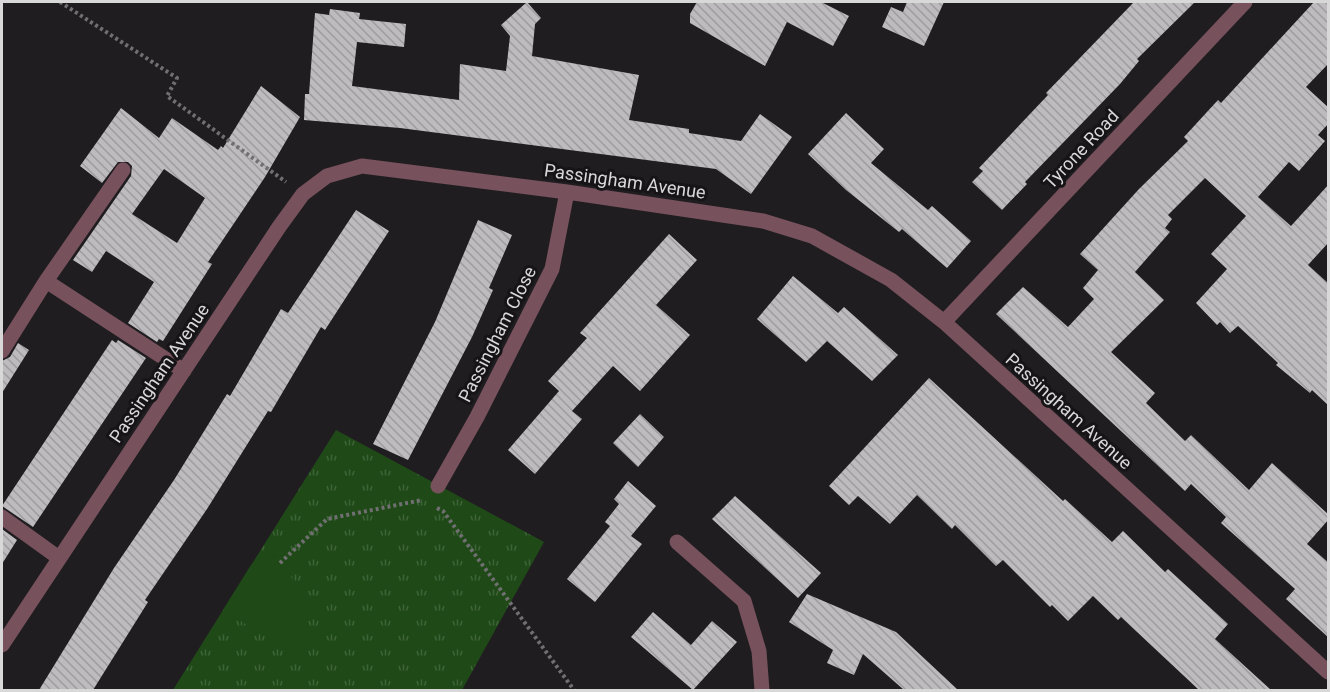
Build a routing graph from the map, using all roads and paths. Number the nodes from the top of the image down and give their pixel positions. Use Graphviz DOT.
graph roads {
  1 [pos="60,2"];
  2 [pos="1245,2"];
  3 [pos="123,170"];
  4 [pos="567,192"];
  5 [pos="303,194"];
  6 [pos="46,281"];
  7 [pos="944,322"];
  8 [pos="2,351"];
  9 [pos="184,371"];
  10 [pos="438,486"];
  11 [pos="424,500"];
  12 [pos="2,517"];
  13 [pos="677,542"];
  14 [pos="58,558"];
  15 [pos="280,563"];
  16 [pos="2,645"];
  17 [pos="1329,672"];
  18 [pos="574,690"];
  19 [pos="762,690"];
  1 -- 5 [label="path"];
  2 -- 7 [label="street, Tyrone Road"];
  3 -- 6 [label="street"];
  4 -- 5 [label="street, Passingham Avenue"];
  4 -- 7 [label="street, Passingham Avenue"];
  4 -- 10 [label="street, Passingham Close"];
  5 -- 9 [label="street, Passingham Avenue"];
  6 -- 8 [label="street"];
  6 -- 9 [label="street"];
  7 -- 17 [label="street, Passingham Avenue"];
  9 -- 14 [label="street, Passingham Avenue"];
  10 -- 11 [label="path"];
  11 -- 15 [label="path"];
  11 -- 18 [label="path"];
  12 -- 14 [label="street"];
  13 -- 19 [label="street"];
  14 -- 16 [label="street, Passingham Avenue"];
}
